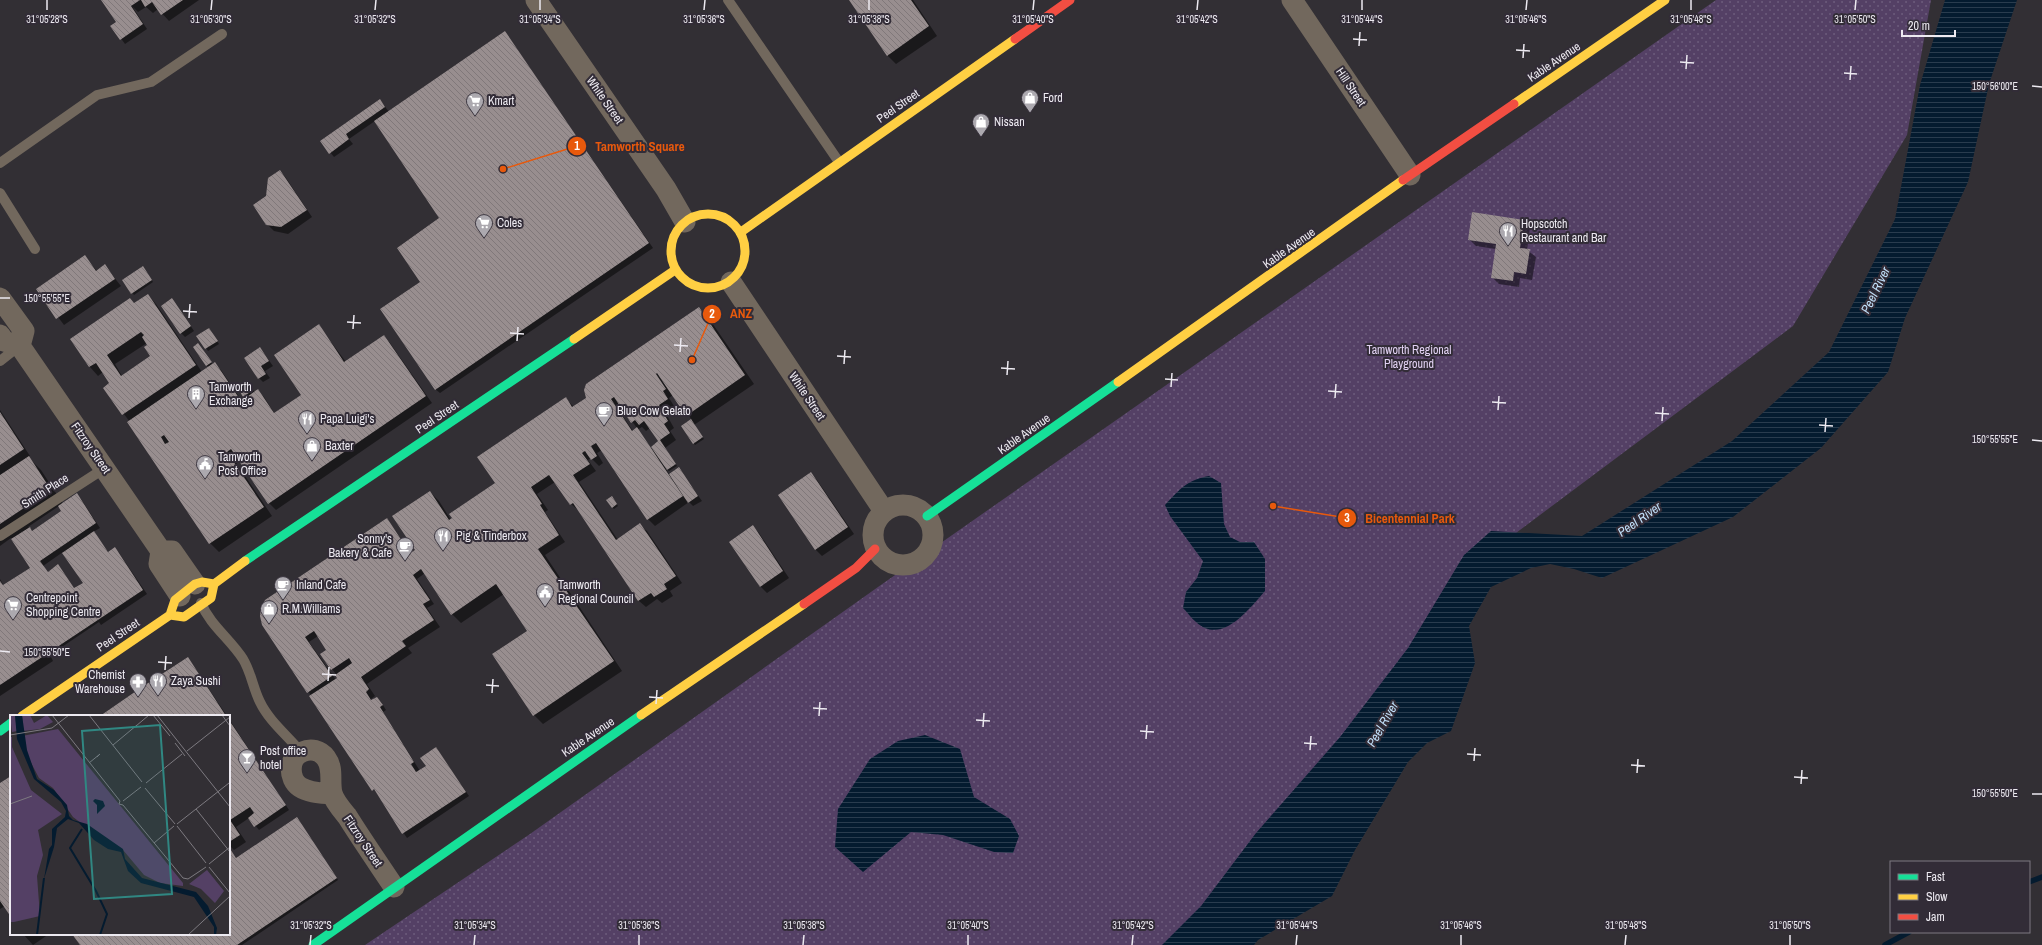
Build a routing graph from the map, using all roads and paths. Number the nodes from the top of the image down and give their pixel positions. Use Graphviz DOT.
graph roads {
  1 [pos="536,0"];
  2 [pos="728,0"];
  3 [pos="1070,0"];
  4 [pos="1292,0"];
  5 [pos="1665,0"];
  6 [pos="222,34"];
  7 [pos="839,162"];
  8 [pos="0,163"];
  9 [pos="1410,175"];
  10 [pos="0,194"];
  11 [pos="685,222"];
  12 [pos="741,232"];
  13 [pos="35,249"];
  14 [pos="675,270"];
  15 [pos="731,282"];
  16 [pos="0,298"];
  17 [pos="0,335"];
  18 [pos="20,346"];
  19 [pos="0,361"];
  20 [pos="105,468"];
  21 [pos="884,511"];
  22 [pos="927,516"];
  23 [pos="0,536"];
  24 [pos="875,549"];
  25 [pos="196,588"];
  26 [pos="202,605"];
  27 [pos="170,615"];
  28 [pos="23,715"];
  29 [pos="10,724"];
  30 [pos="0,731"];
  31 [pos="301,752"];
  32 [pos="332,794"];
  33 [pos="394,887"];
  34 [pos="313,945"];
  1 -- 11 [label="street, White Street"];
  2 -- 7 [label="lane"];
  3 -- 7 [label="street, Peel Street"];
  4 -- 9 [label="street, Hill Street"];
  5 -- 9 [label="street, Kable Avenue"];
  6 -- 8 [label="lane"];
  7 -- 12 [label="street, Peel Street"];
  9 -- 22 [label="street, Kable Avenue"];
  10 -- 13 [label="lane"];
  11 -- 12 [label="street"];
  11 -- 14 [label="street"];
  12 -- 15 [label="street"];
  14 -- 15 [label="street"];
  14 -- 25 [label="street, Peel Street"];
  15 -- 21 [label="street, White Street"];
  16 -- 18 [label="street"];
  17 -- 18 [label="street"];
  18 -- 19 [label="lane"];
  18 -- 20 [label="street, Fitzroy Street"];
  20 -- 23 [label="lane, Smith Place"];
  20 -- 25 [label="street, Fitzroy Street"];
  21 -- 22 [label="street"];
  21 -- 24 [label="street"];
  22 -- 24 [label="street"];
  24 -- 33 [label="street, Kable Avenue"];
  25 -- 26 [label="lane"];
  25 -- 26 [label="street, Peel Street"];
  25 -- 27 [label="street, Peel Street"];
  26 -- 27 [label="street, Peel Street"];
  26 -- 31 [label="lane"];
  27 -- 28 [label="street, Peel Street"];
  29 -- 30 [label="street"];
  31 -- 32 [label="street, Fitzroy Street"];
  31 -- 32 [label="street"];
  32 -- 33 [label="street, Fitzroy Street"];
  33 -- 34 [label="street, Kable Avenue"];
}
